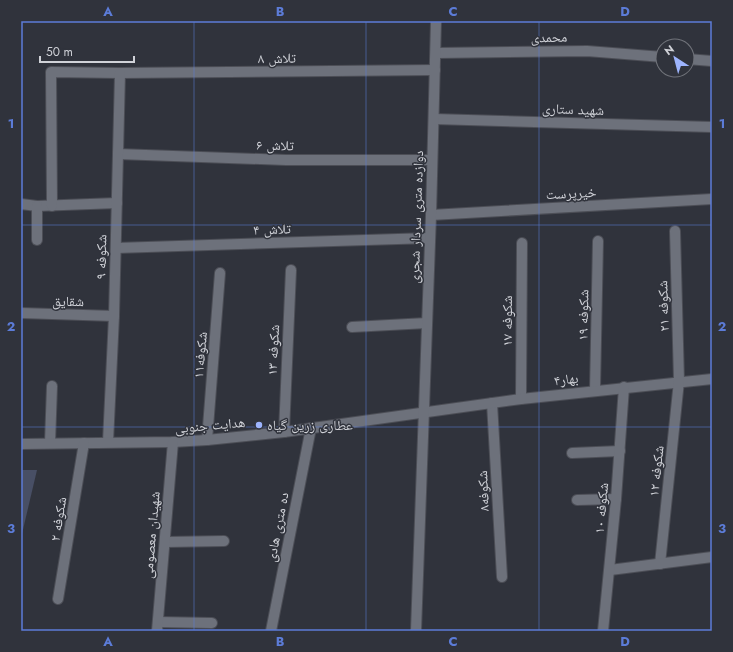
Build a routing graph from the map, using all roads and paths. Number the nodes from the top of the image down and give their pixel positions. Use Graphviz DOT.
graph roads {
  1 [pos="436,21"];
  2 [pos="436,53"];
  3 [pos="655,56"];
  4 [pos="695,59"];
  5 [pos="712,60"];
  6 [pos="435,70"];
  7 [pos="120,73"];
  8 [pos="434,119"];
  9 [pos="712,126"];
  10 [pos="118,154"];
  11 [pos="432,160"];
  12 [pos="712,199"];
  13 [pos="21,204"];
  14 [pos="117,204"];
  15 [pos="37,206"];
  16 [pos="52,206"];
  17 [pos="432,215"];
  18 [pos="675,231"];
  19 [pos="430,238"];
  20 [pos="36,240"];
  21 [pos="598,241"];
  22 [pos="522,243"];
  23 [pos="116,248"];
  24 [pos="291,270"];
  25 [pos="220,273"];
  26 [pos="21,313"];
  27 [pos="114,316"];
  28 [pos="427,323"];
  29 [pos="352,327"];
  30 [pos="712,379"];
  31 [pos="679,381"];
  32 [pos="52,386"];
  33 [pos="624,387"];
  34 [pos="595,390"];
  35 [pos="521,399"];
  36 [pos="492,403"];
  37 [pos="425,413"];
  38 [pos="311,428"];
  39 [pos="284,432"];
  40 [pos="207,440"];
  41 [pos="108,442"];
  42 [pos="173,442"];
  43 [pos="50,443"];
  44 [pos="84,443"];
  45 [pos="21,444"];
  46 [pos="620,451"];
  47 [pos="572,453"];
  48 [pos="616,499"];
  49 [pos="577,500"];
  50 [pos="224,541"];
  51 [pos="165,542"];
  52 [pos="712,557"];
  53 [pos="660,564"];
  54 [pos="610,570"];
  55 [pos="502,577"];
  56 [pos="58,600"];
  57 [pos="212,623"];
  58 [pos="158,626"];
  59 [pos="271,631"];
  60 [pos="416,631"];
  61 [pos="603,631"];
  1 -- 2 [label="street, دوازده متری سردار شجری"];
  2 -- 3 [label="street, محمدی"];
  2 -- 6 [label="street, دوازده متری سردار شجری"];
  4 -- 5 [label="street"];
  6 -- 7 [label="street, تلاش ۸"];
  6 -- 8 [label="street, دوازده متری سردار شجری"];
  7 -- 10 [label="street, شکوفه ۹"];
  7 -- 16 [label="street, تلاش ۸"];
  8 -- 9 [label="street, شهید ستاری"];
  8 -- 11 [label="street, دوازده متری سردار شجری"];
  10 -- 11 [label="street, تلاش ۶"];
  10 -- 14 [label="street, شکوفه ۹"];
  11 -- 17 [label="street, دوازده متری سردار شجری"];
  12 -- 17 [label="street, خیرپرست"];
  13 -- 15 [label="street"];
  14 -- 16 [label="street"];
  14 -- 23 [label="street, شکوفه ۹"];
  15 -- 16 [label="street"];
  15 -- 20 [label="street"];
  17 -- 19 [label="street, دوازده متری سردار شجری"];
  18 -- 31 [label="street, شکوفه ۲۱"];
  19 -- 23 [label="street, تلاش ۴"];
  19 -- 28 [label="street, دوازده متری سردار شجری"];
  21 -- 34 [label="street, شکوفه ۱۹"];
  22 -- 35 [label="street, شکوفه ۱۷"];
  23 -- 27 [label="street, شکوفه ۹"];
  24 -- 39 [label="street, شکوفه ۱۳"];
  25 -- 40 [label="street, شکوفه۱۱"];
  26 -- 27 [label="street, شقایق"];
  27 -- 41 [label="street, شکوفه ۹"];
  28 -- 29 [label="street"];
  28 -- 37 [label="street, دوازده متری سردار شجری"];
  30 -- 31 [label="street, بهار۴"];
  31 -- 33 [label="street, بهار۴"];
  31 -- 53 [label="street, شکوفه ۱۲"];
  32 -- 43 [label="street"];
  33 -- 34 [label="street, بهار۴"];
  33 -- 46 [label="street, شکوفه ۱۰"];
  34 -- 35 [label="street, بهار۴"];
  35 -- 36 [label="street, بهار۴"];
  36 -- 37 [label="street, بهار۴"];
  36 -- 55 [label="street, شکوفه۸"];
  37 -- 38 [label="street, هدایت جنوبی"];
  37 -- 60 [label="street"];
  38 -- 39 [label="street, هدایت جنوبی"];
  38 -- 59 [label="street, ده متری هادی"];
  39 -- 40 [label="street, هدایت جنوبی"];
  40 -- 42 [label="street, هدایت جنوبی"];
  41 -- 42 [label="street, هدایت جنوبی"];
  41 -- 44 [label="street, هدایت جنوبی"];
  42 -- 51 [label="street, شهیدان معصومی"];
  43 -- 44 [label="street, هدایت جنوبی"];
  43 -- 45 [label="street, هدایت جنوبی"];
  44 -- 56 [label="street, شکوفه ۲"];
  46 -- 47 [label="street"];
  46 -- 48 [label="street, شکوفه ۱۰"];
  48 -- 49 [label="street"];
  48 -- 54 [label="street, شکوفه ۱۰"];
  50 -- 51 [label="street"];
  51 -- 58 [label="street, شهیدان معصومی"];
  52 -- 53 [label="street"];
  53 -- 54 [label="street"];
  54 -- 61 [label="street, شکوفه ۱۰"];
  57 -- 58 [label="street"];
}
